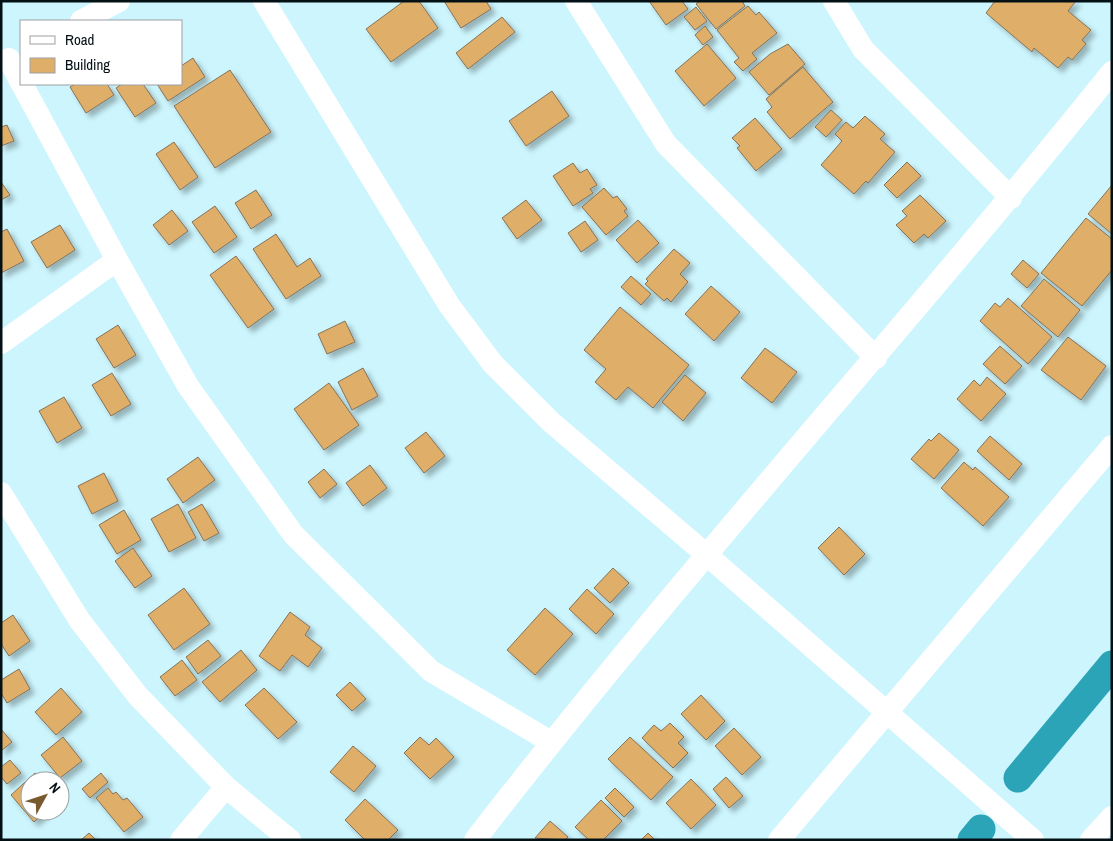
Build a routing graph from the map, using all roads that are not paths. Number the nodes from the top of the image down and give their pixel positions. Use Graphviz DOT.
graph roads {
  1 [pos="119,1"];
  2 [pos="264,1"];
  3 [pos="576,1"];
  4 [pos="834,1"];
  5 [pos="83,20"];
  6 [pos="10,59"];
  7 [pos="1112,72"];
  8 [pos="20,79"];
  9 [pos="23,85"];
  10 [pos="1011,198"];
  11 [pos="117,260"];
  12 [pos="1,343"];
  13 [pos="876,358"];
  14 [pos="1112,446"];
  15 [pos="1,493"];
  16 [pos="708,556"];
  17 [pos="886,712"];
  18 [pos="550,742"];
  19 [pos="226,787"];
  20 [pos="1112,817"];
  21 [pos="181,840"];
  22 [pos="290,840"];
  23 [pos="475,840"];
  24 [pos="779,840"];
  25 [pos="1033,840"];
  26 [pos="1092,840"];
  1 -- 5 [label="street"];
  2 -- 16 [label="street"];
  3 -- 13 [label="street"];
  4 -- 10 [label="street"];
  6 -- 8 [label="street"];
  7 -- 10 [label="street"];
  9 -- 11 [label="street"];
  10 -- 13 [label="street"];
  11 -- 12 [label="street"];
  11 -- 18 [label="street"];
  13 -- 16 [label="street"];
  14 -- 17 [label="street"];
  15 -- 19 [label="street"];
  16 -- 17 [label="street"];
  16 -- 18 [label="street"];
  17 -- 24 [label="street"];
  17 -- 25 [label="street"];
  18 -- 23 [label="street"];
  19 -- 21 [label="street"];
  19 -- 22 [label="street"];
  20 -- 26 [label="street"];
}
